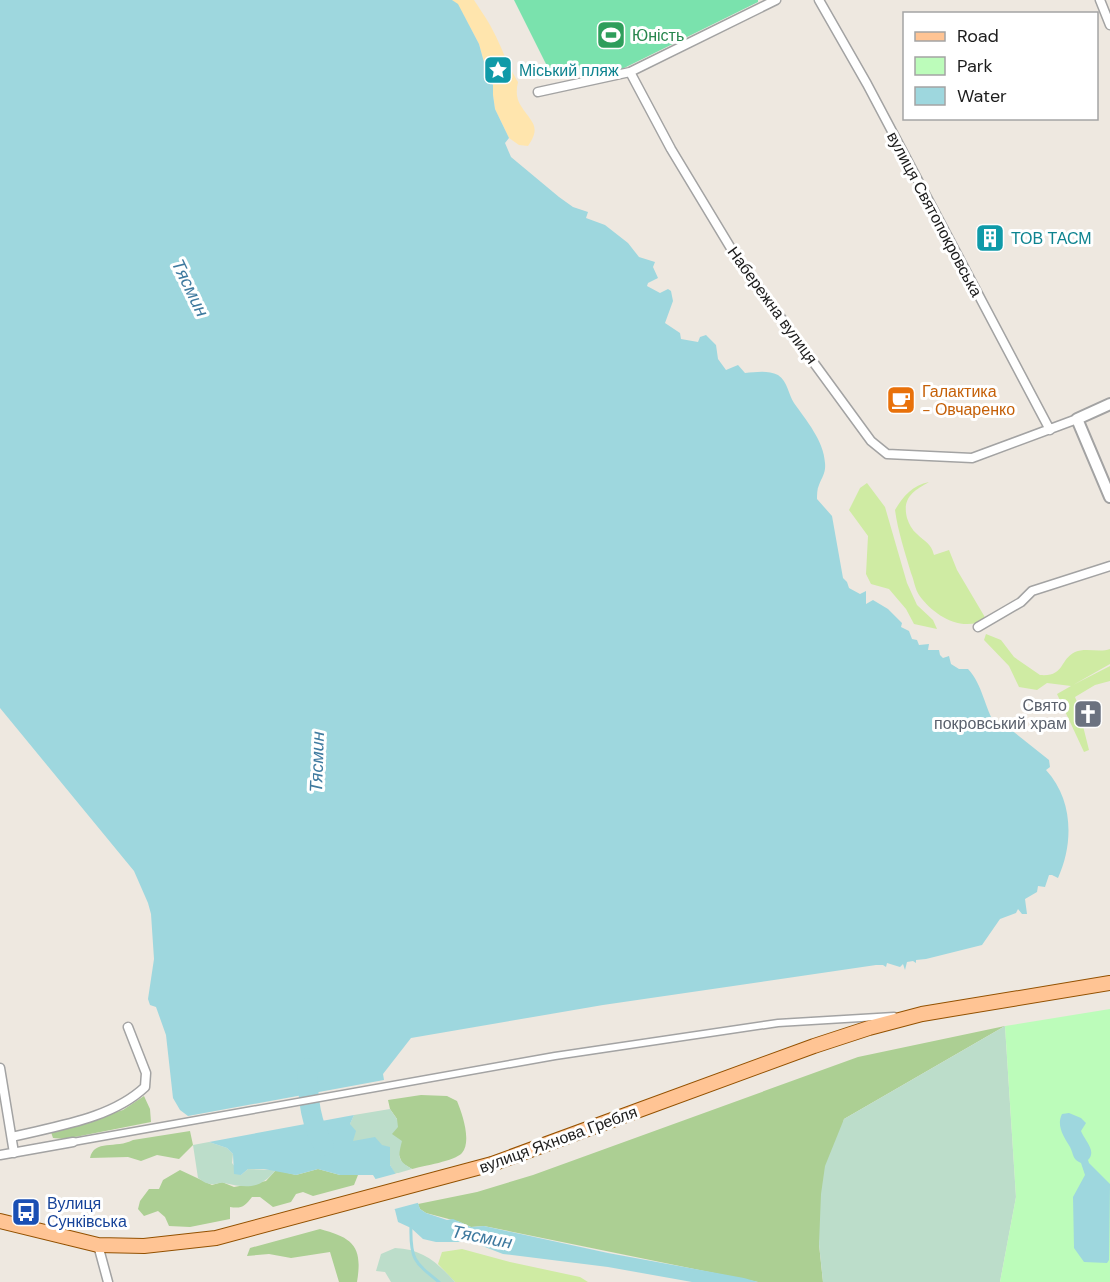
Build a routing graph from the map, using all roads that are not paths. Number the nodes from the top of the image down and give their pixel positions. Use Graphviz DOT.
graph roads {
  1 [pos="776,0"];
  2 [pos="819,0"];
  3 [pos="1100,0"];
  4 [pos="1110,25"];
  5 [pos="630,72"];
  6 [pos="538,92"];
  7 [pos="1110,404"];
  8 [pos="1077,419"];
  9 [pos="1050,430"];
  10 [pos="1110,497"];
  11 [pos="1110,566"];
  12 [pos="978,627"];
  13 [pos="1110,983"];
  14 [pos="922,1014"];
  15 [pos="128,1027"];
  16 [pos="0,1068"];
  17 [pos="12,1137"];
  18 [pos="73,1142"];
  19 [pos="14,1153"];
  20 [pos="0,1155"];
  21 [pos="0,1221"];
  22 [pos="98,1245"];
  23 [pos="108,1282"];
  1 -- 5 [label="street"];
  2 -- 9 [label="street, вулиця Святопокровська"];
  3 -- 4 [label="street"];
  5 -- 6 [label="street"];
  5 -- 9 [label="street, Набережна вулиця"];
  7 -- 8 [label="street"];
  8 -- 9 [label="street"];
  8 -- 10 [label="street"];
  11 -- 12 [label="street"];
  13 -- 14 [label="main road, вулиця Яхнова Гребля"];
  14 -- 18 [label="street"];
  14 -- 22 [label="main road, вулиця Яхнова Гребля"];
  15 -- 17 [label="street"];
  16 -- 17 [label="street"];
  17 -- 19 [label="street"];
  18 -- 19 [label="street"];
  19 -- 20 [label="street"];
  21 -- 22 [label="main road, вулиця Яхнова Гребля"];
  22 -- 23 [label="street"];
}
